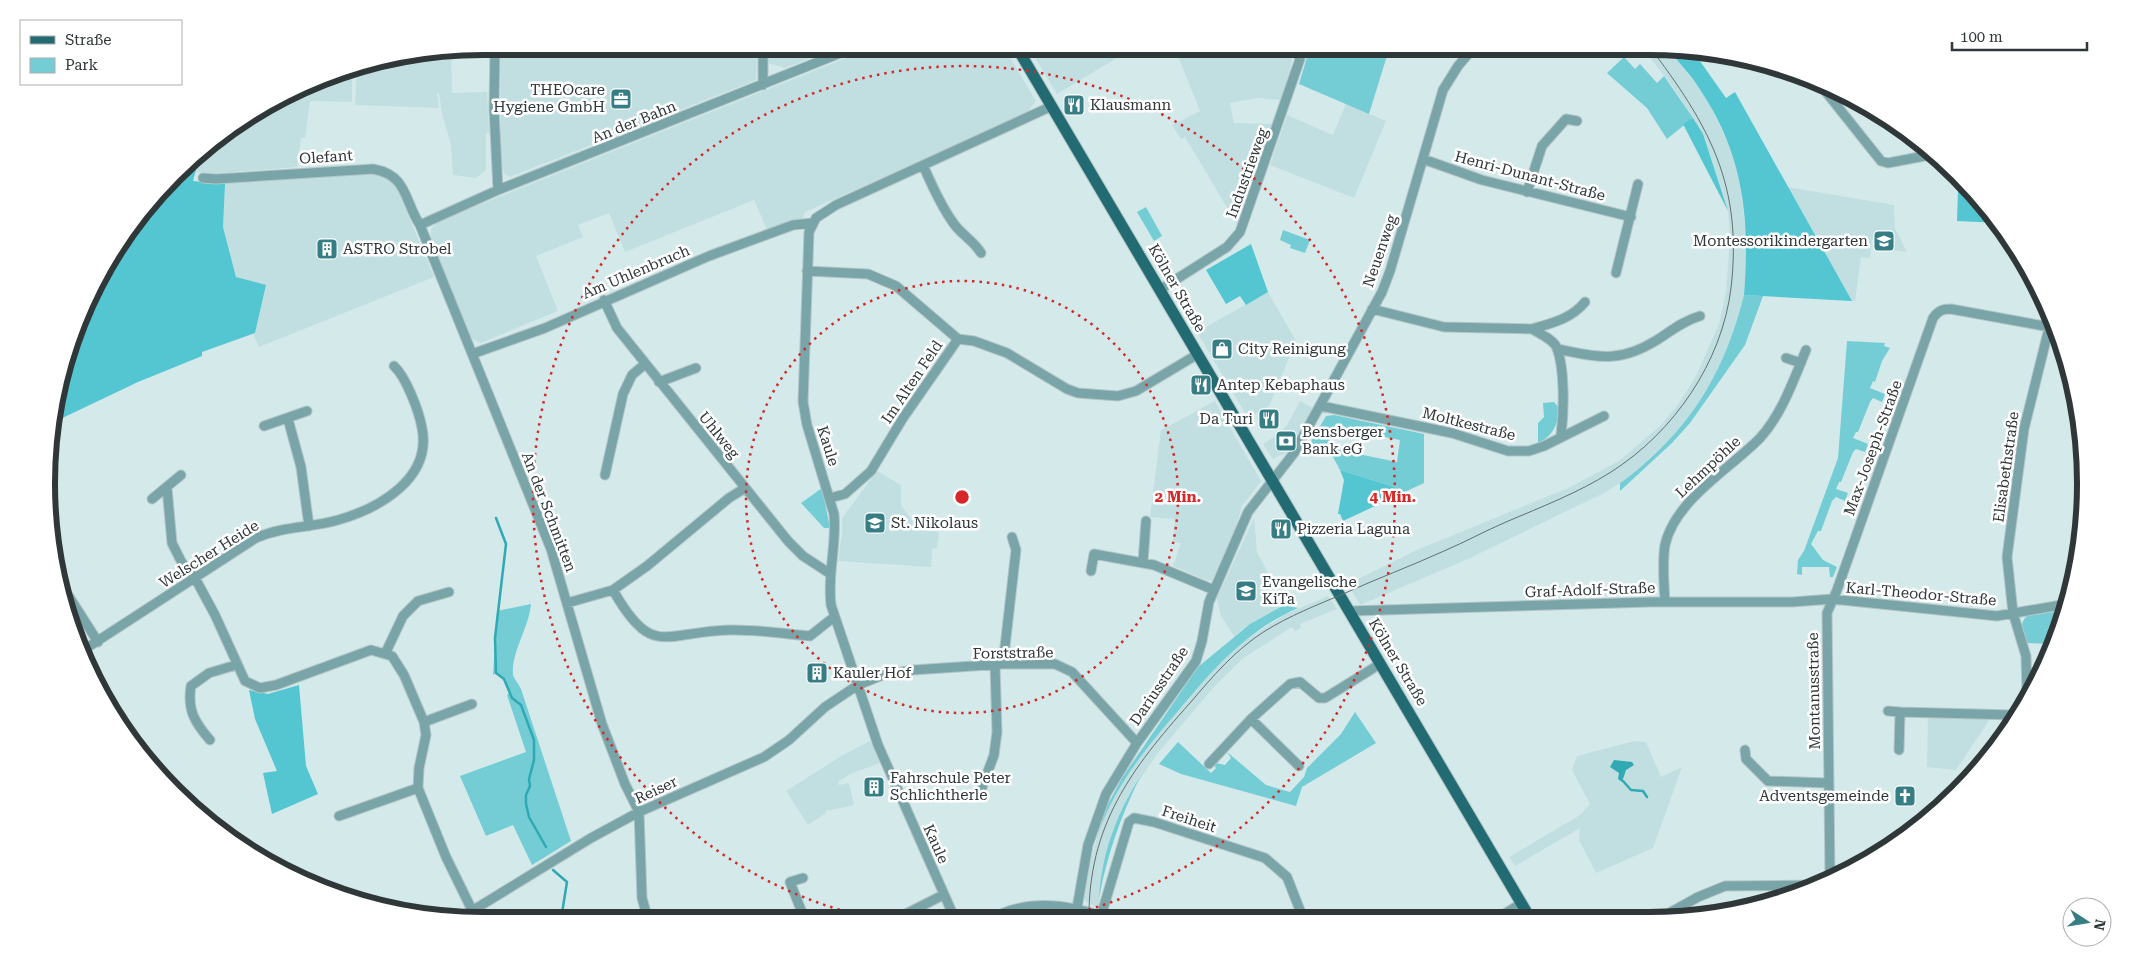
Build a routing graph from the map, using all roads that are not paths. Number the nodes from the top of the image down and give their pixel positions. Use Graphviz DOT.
graph roads {
  1 [pos="495,55"];
  2 [pos="763,55"];
  3 [pos="836,55"];
  4 [pos="1021,55"];
  5 [pos="1298,55"];
  6 [pos="1467,55"];
  7 [pos="763,85"];
  8 [pos="1828,95"];
  9 [pos="1052,106"];
  10 [pos="1577,121"];
  11 [pos="1925,156"];
  12 [pos="1423,159"];
  13 [pos="924,165"];
  14 [pos="203,178"];
  15 [pos="1638,184"];
  16 [pos="498,190"];
  17 [pos="1527,192"];
  18 [pos="1631,217"];
  19 [pos="812,223"];
  20 [pos="420,225"];
  21 [pos="981,253"];
  22 [pos="807,271"];
  23 [pos="1616,273"];
  24 [pos="1161,289"];
  25 [pos="604,300"];
  26 [pos="1585,302"];
  27 [pos="1372,309"];
  28 [pos="1700,316"];
  29 [pos="2047,327"];
  30 [pos="1532,329"];
  31 [pos="2050,335"];
  32 [pos="958,339"];
  33 [pos="1557,349"];
  34 [pos="1806,350"];
  35 [pos="472,354"];
  36 [pos="1198,354"];
  37 [pos="1786,358"];
  38 [pos="1801,363"];
  39 [pos="645,364"];
  40 [pos="394,366"];
  41 [pos="696,368"];
  42 [pos="659,382"];
  43 [pos="1321,406"];
  44 [pos="307,411"];
  45 [pos="1604,416"];
  46 [pos="288,419"];
  47 [pos="264,426"];
  48 [pos="1561,435"];
  49 [pos="181,475"];
  50 [pos="605,475"];
  51 [pos="1272,482"];
  52 [pos="167,488"];
  53 [pos="745,488"];
  54 [pos="830,498"];
  55 [pos="152,499"];
  56 [pos="1146,521"];
  57 [pos="309,526"];
  58 [pos="1012,538"];
  59 [pos="1143,562"];
  60 [pos="1091,571"];
  61 [pos="829,573"];
  62 [pos="195,578"];
  63 [pos="612,590"];
  64 [pos="1214,590"];
  65 [pos="449,592"];
  66 [pos="1832,599"];
  67 [pos="72,602"];
  68 [pos="1665,602"];
  69 [pos="567,603"];
  70 [pos="2059,605"];
  71 [pos="1350,611"];
  72 [pos="2013,613"];
  73 [pos="834,617"];
  74 [pos="98,642"];
  75 [pos="88,648"];
  76 [pos="385,654"];
  77 [pos="1380,664"];
  78 [pos="236,665"];
  79 [pos="999,665"];
  80 [pos="858,684"];
  81 [pos="2026,686"];
  82 [pos="472,704"];
  83 [pos="1888,711"];
  84 [pos="1900,712"];
  85 [pos="2009,715"];
  86 [pos="1252,719"];
  87 [pos="424,722"];
  88 [pos="210,740"];
  89 [pos="1137,744"];
  90 [pos="1745,750"];
  91 [pos="1900,750"];
  92 [pos="1209,764"];
  93 [pos="1300,766"];
  94 [pos="1828,783"];
  95 [pos="418,788"];
  96 [pos="980,793"];
  97 [pos="639,812"];
  98 [pos="339,816"];
  99 [pos="1830,871"];
  100 [pos="803,878"];
  101 [pos="1798,884"];
  102 [pos="944,895"];
  103 [pos="1522,903"];
  104 [pos="1077,908"];
  105 [pos="466,911"];
  106 [pos="1673,911"];
  107 [pos="472,912"];
  108 [pos="646,912"];
  109 [pos="802,912"];
  110 [pos="911,912"];
  111 [pos="952,912"];
  112 [pos="1010,912"];
  113 [pos="1088,912"];
  114 [pos="1106,912"];
  115 [pos="1301,912"];
  116 [pos="1508,912"];
  117 [pos="1527,912"];
  1 -- 16 [label="street"];
  2 -- 7 [label="street"];
  3 -- 7 [label="street, An der Bahn"];
  4 -- 9 [label="main road, Kölner Straße"];
  5 -- 24 [label="street, Industrieweg"];
  6 -- 12 [label="street, Neuenweg"];
  7 -- 16 [label="street, An der Bahn"];
  8 -- 11 [label="street"];
  9 -- 13 [label="street"];
  9 -- 24 [label="main road, Kölner Straße"];
  10 -- 17 [label="street"];
  12 -- 17 [label="street, Henri-Dunant-Straße"];
  12 -- 27 [label="street, Neuenweg"];
  13 -- 19 [label="street"];
  13 -- 21 [label="street"];
  14 -- 20 [label="street, Olefant"];
  15 -- 18 [label="street"];
  16 -- 20 [label="street, An der Bahn"];
  17 -- 18 [label="street, Henri-Dunant-Straße"];
  18 -- 23 [label="street"];
  19 -- 22 [label="street, Kaule"];
  19 -- 25 [label="street, Am Uhlenbruch"];
  20 -- 35 [label="street, An der Schmitten"];
  22 -- 32 [label="street"];
  22 -- 54 [label="street, Kaule"];
  24 -- 36 [label="main road, Kölner Straße"];
  25 -- 35 [label="street, Am Uhlenbruch"];
  25 -- 39 [label="street, Uhlweg"];
  26 -- 30 [label="street"];
  27 -- 30 [label="street"];
  27 -- 43 [label="street, Neuenweg"];
  28 -- 33 [label="street"];
  29 -- 66 [label="street, Max-Joseph-Straße"];
  30 -- 33 [label="street"];
  31 -- 72 [label="street, Elisabethstraße"];
  32 -- 36 [label="street, Im Alten Feld"];
  32 -- 54 [label="street, Im Alten Feld"];
  33 -- 48 [label="street"];
  34 -- 38 [label="street, Lehmpöhle"];
  35 -- 69 [label="street, An der Schmitten"];
  36 -- 51 [label="main road, Kölner Straße"];
  37 -- 38 [label="street"];
  38 -- 68 [label="street, Lehmpöhle"];
  39 -- 42 [label="street, Uhlweg"];
  39 -- 50 [label="street"];
  40 -- 57 [label="street, Welscher Heide"];
  41 -- 42 [label="street"];
  42 -- 53 [label="street, Uhlweg"];
  43 -- 48 [label="street, Moltkestraße"];
  43 -- 51 [label="street, Neuenweg"];
  44 -- 46 [label="street"];
  45 -- 48 [label="street, Moltkestraße"];
  46 -- 47 [label="street"];
  46 -- 57 [label="street"];
  49 -- 52 [label="street"];
  51 -- 64 [label="street, Dariusstraße"];
  51 -- 71 [label="main road, Kölner Straße"];
  52 -- 55 [label="street"];
  52 -- 62 [label="street"];
  53 -- 61 [label="street, Uhlweg"];
  53 -- 63 [label="street"];
  54 -- 61 [label="street, Kaule"];
  56 -- 59 [label="street"];
  57 -- 62 [label="street, Welscher Heide"];
  58 -- 79 [label="street"];
  59 -- 60 [label="street"];
  59 -- 64 [label="street"];
  61 -- 73 [label="street, Kaule"];
  62 -- 74 [label="street, Welscher Heide"];
  62 -- 78 [label="street"];
  63 -- 69 [label="street"];
  63 -- 73 [label="street"];
  64 -- 89 [label="street, Dariusstraße"];
  65 -- 76 [label="street"];
  66 -- 68 [label="street, Graf-Adolf-Straße"];
  66 -- 72 [label="street, Karl-Theodor-Straße"];
  66 -- 94 [label="street, Montanusstraße"];
  67 -- 74 [label="street"];
  68 -- 71 [label="street, Graf-Adolf-Straße"];
  69 -- 97 [label="street, An der Schmitten"];
  70 -- 72 [label="street, Karl-Theodor-Straße"];
  71 -- 77 [label="main road, Kölner Straße"];
  72 -- 81 [label="street, Elisabethstraße"];
  73 -- 80 [label="street, Kaule"];
  74 -- 75 [label="street, Welscher Heide"];
  76 -- 78 [label="street"];
  76 -- 87 [label="street"];
  77 -- 86 [label="street"];
  77 -- 103 [label="main road, Kölner Straße"];
  78 -- 88 [label="street"];
  79 -- 80 [label="street, Forststraße"];
  79 -- 89 [label="street, Forststraße"];
  79 -- 96 [label="street"];
  80 -- 97 [label="street, Reiser"];
  80 -- 102 [label="street, Kaule"];
  82 -- 87 [label="street"];
  83 -- 84 [label="street"];
  84 -- 85 [label="street"];
  84 -- 91 [label="street"];
  86 -- 92 [label="street"];
  86 -- 93 [label="street"];
  87 -- 95 [label="street"];
  89 -- 104 [label="street, Dariusstraße"];
  90 -- 94 [label="street"];
  94 -- 99 [label="street, Montanusstraße"];
  95 -- 98 [label="street"];
  95 -- 105 [label="street"];
  97 -- 107 [label="street, Reiser"];
  97 -- 108 [label="street"];
  100 -- 109 [label="street"];
  101 -- 106 [label="street"];
  102 -- 110 [label="street"];
  102 -- 111 [label="street, Kaule"];
  103 -- 116 [label="street"];
  103 -- 117 [label="main road, Kölner Straße"];
  104 -- 112 [label="street"];
  104 -- 113 [label="street"];
  114 -- 115 [label="street, Freiheit"];
}
